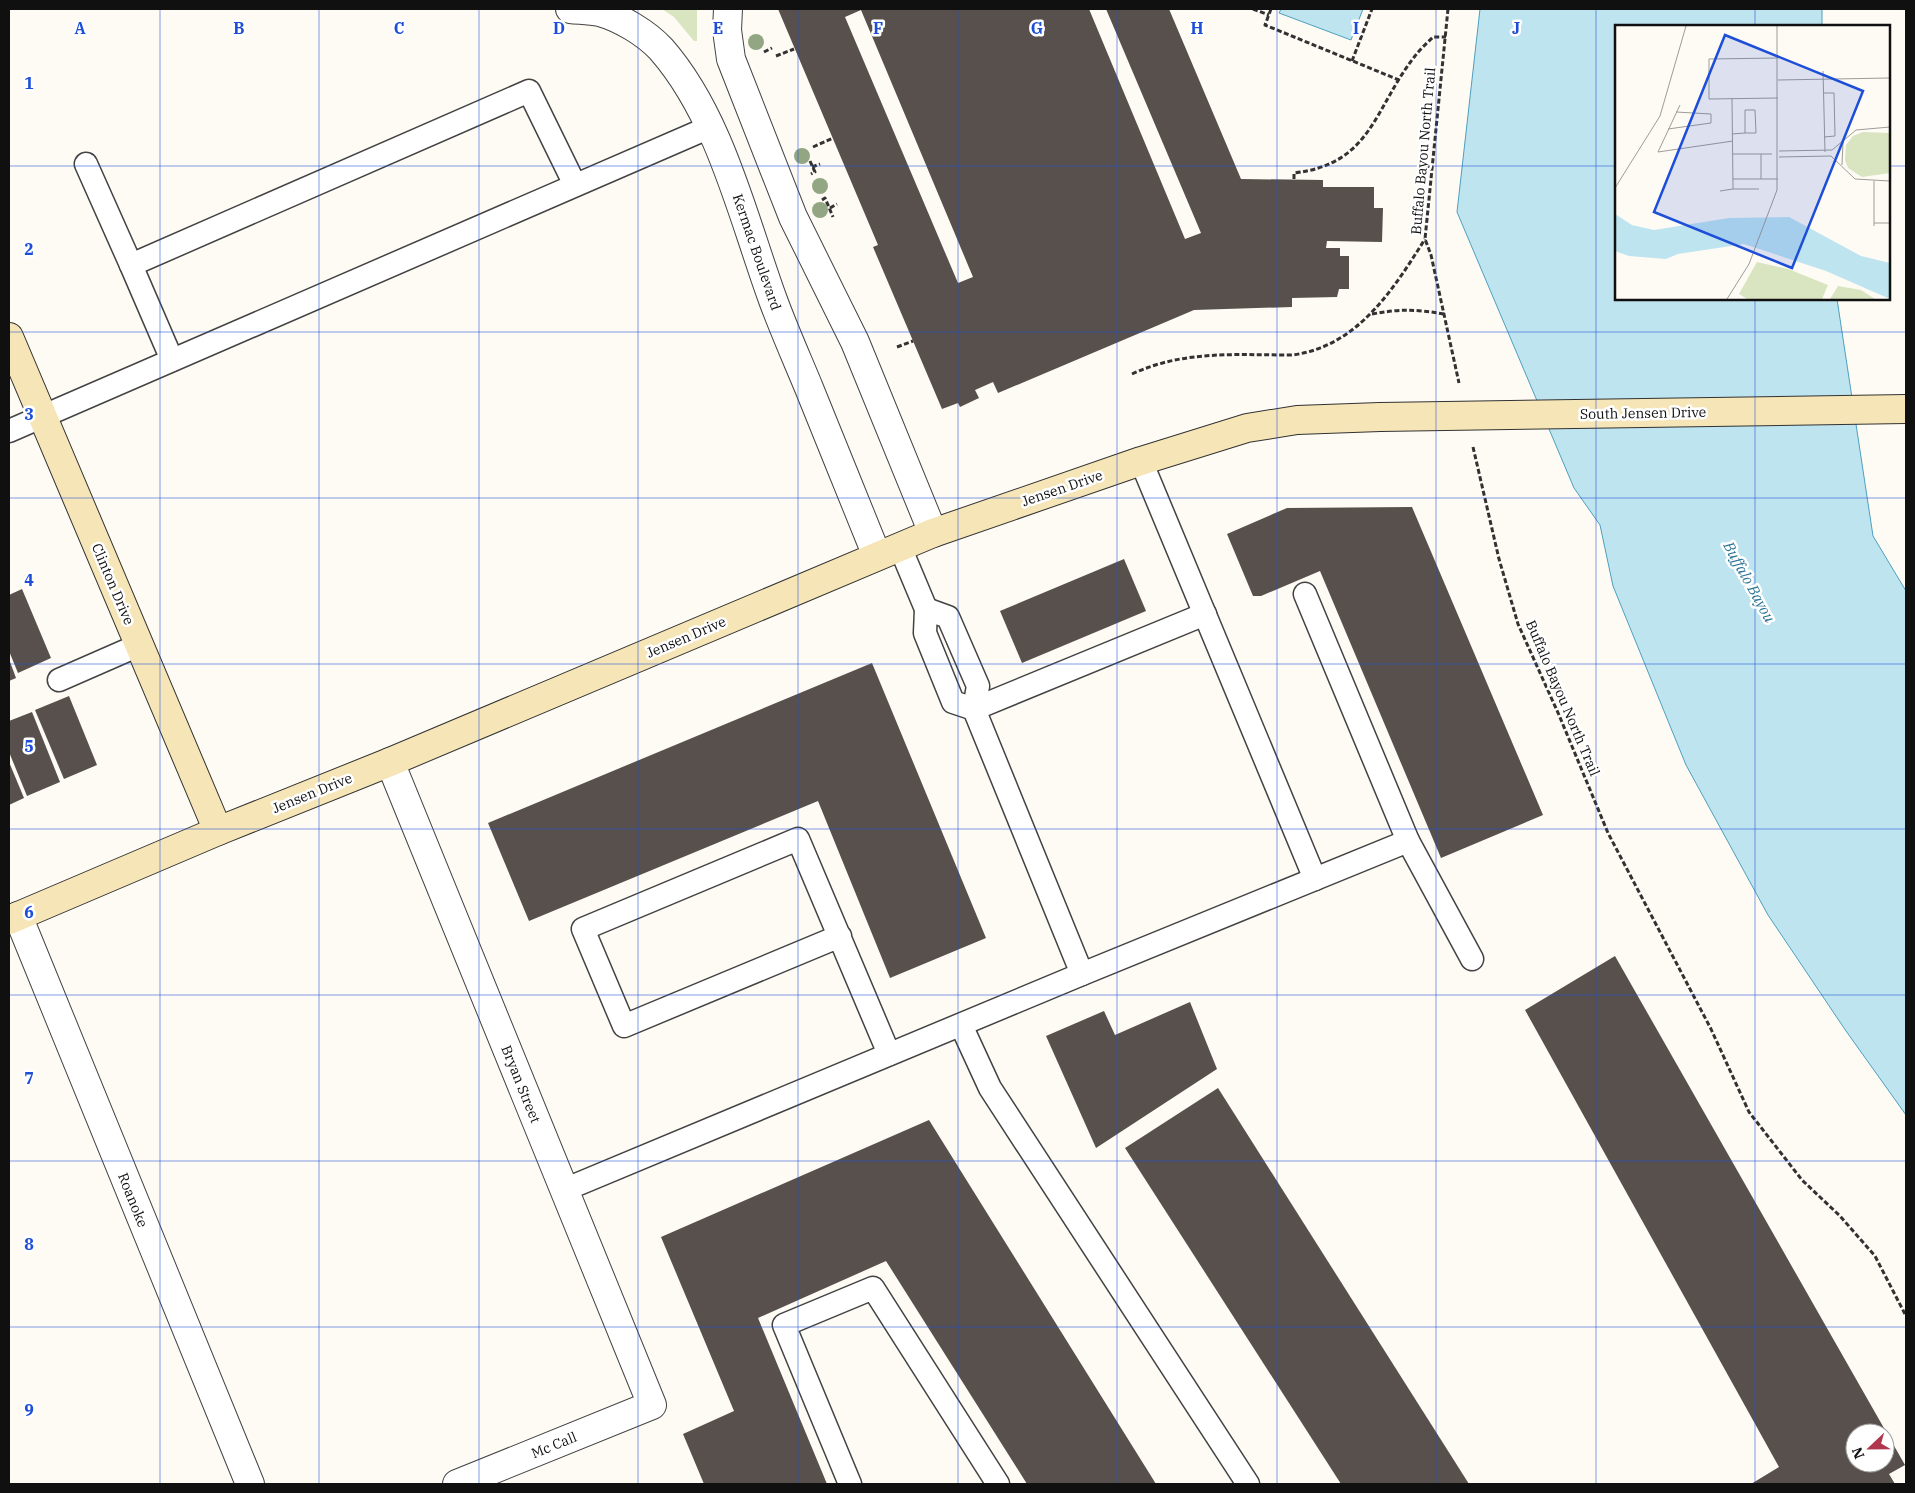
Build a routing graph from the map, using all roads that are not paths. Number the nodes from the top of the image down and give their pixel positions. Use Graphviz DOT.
graph roads {
  1 [pos="570,9"];
  2 [pos="728,9"];
  3 [pos="710,127"];
  4 [pos="86,164"];
  5 [pos="575,185"];
  6 [pos="130,265"];
  7 [pos="9,337"];
  8 [pos="172,360"];
  9 [pos="1906,409"];
  10 [pos="43,417"];
  11 [pos="1380,417"];
  12 [pos="9,431"];
  13 [pos="1141,461"];
  14 [pos="933,533"];
  15 [pos="888,552"];
  16 [pos="1305,594"];
  17 [pos="1205,614"];
  18 [pos="140,645"];
  19 [pos="59,680"];
  20 [pos="974,709"];
  21 [pos="390,762"];
  22 [pos="218,831"];
  23 [pos="1408,841"];
  24 [pos="1315,879"];
  25 [pos="13,918"];
  26 [pos="840,936"];
  27 [pos="1472,959"];
  28 [pos="1082,974"];
  29 [pos="961,1025"];
  30 [pos="889,1054"];
  31 [pos="564,1190"];
  32 [pos="652,1405"];
  33 [pos="250,1484"];
  34 [pos="457,1484"];
  35 [pos="850,1484"];
  36 [pos="998,1484"];
  37 [pos="1248,1484"];
  1 -- 3 [label="street, Kermac Boulevard"];
  2 -- 14 [label="street"];
  3 -- 5 [label="lane"];
  3 -- 15 [label="street, Kermac Boulevard"];
  4 -- 6 [label="lane"];
  5 -- 6 [label="lane"];
  5 -- 8 [label="lane"];
  6 -- 8 [label="lane"];
  7 -- 10 [label="main road, Clinton Drive"];
  8 -- 10 [label="lane"];
  9 -- 11 [label="main road, South Jensen Drive, bridge"];
  10 -- 12 [label="lane"];
  10 -- 18 [label="main road, Clinton Drive"];
  11 -- 13 [label="main road, Jensen Drive"];
  13 -- 14 [label="main road, Jensen Drive"];
  13 -- 17 [label="lane"];
  14 -- 15 [label="main road, Jensen Drive"];
  15 -- 20 [label="lane"];
  15 -- 21 [label="main road, Jensen Drive"];
  16 -- 23 [label="lane"];
  17 -- 20 [label="lane"];
  17 -- 24 [label="lane"];
  18 -- 19 [label="lane"];
  18 -- 22 [label="main road, Clinton Drive"];
  20 -- 28 [label="lane"];
  21 -- 22 [label="main road, Jensen Drive"];
  21 -- 31 [label="street, Bryan Street"];
  22 -- 25 [label="main road, Jensen Drive"];
  23 -- 24 [label="lane"];
  23 -- 27 [label="lane"];
  24 -- 28 [label="lane"];
  25 -- 33 [label="street, Roanoke"];
  26 -- 26 [label="lane"];
  26 -- 30 [label="lane"];
  28 -- 29 [label="lane"];
  29 -- 30 [label="lane"];
  29 -- 37 [label="lane"];
  30 -- 31 [label="lane"];
  31 -- 32 [label="street, Bryan Street"];
  32 -- 34 [label="street, Mc Call"];
  35 -- 36 [label="lane"];
}
